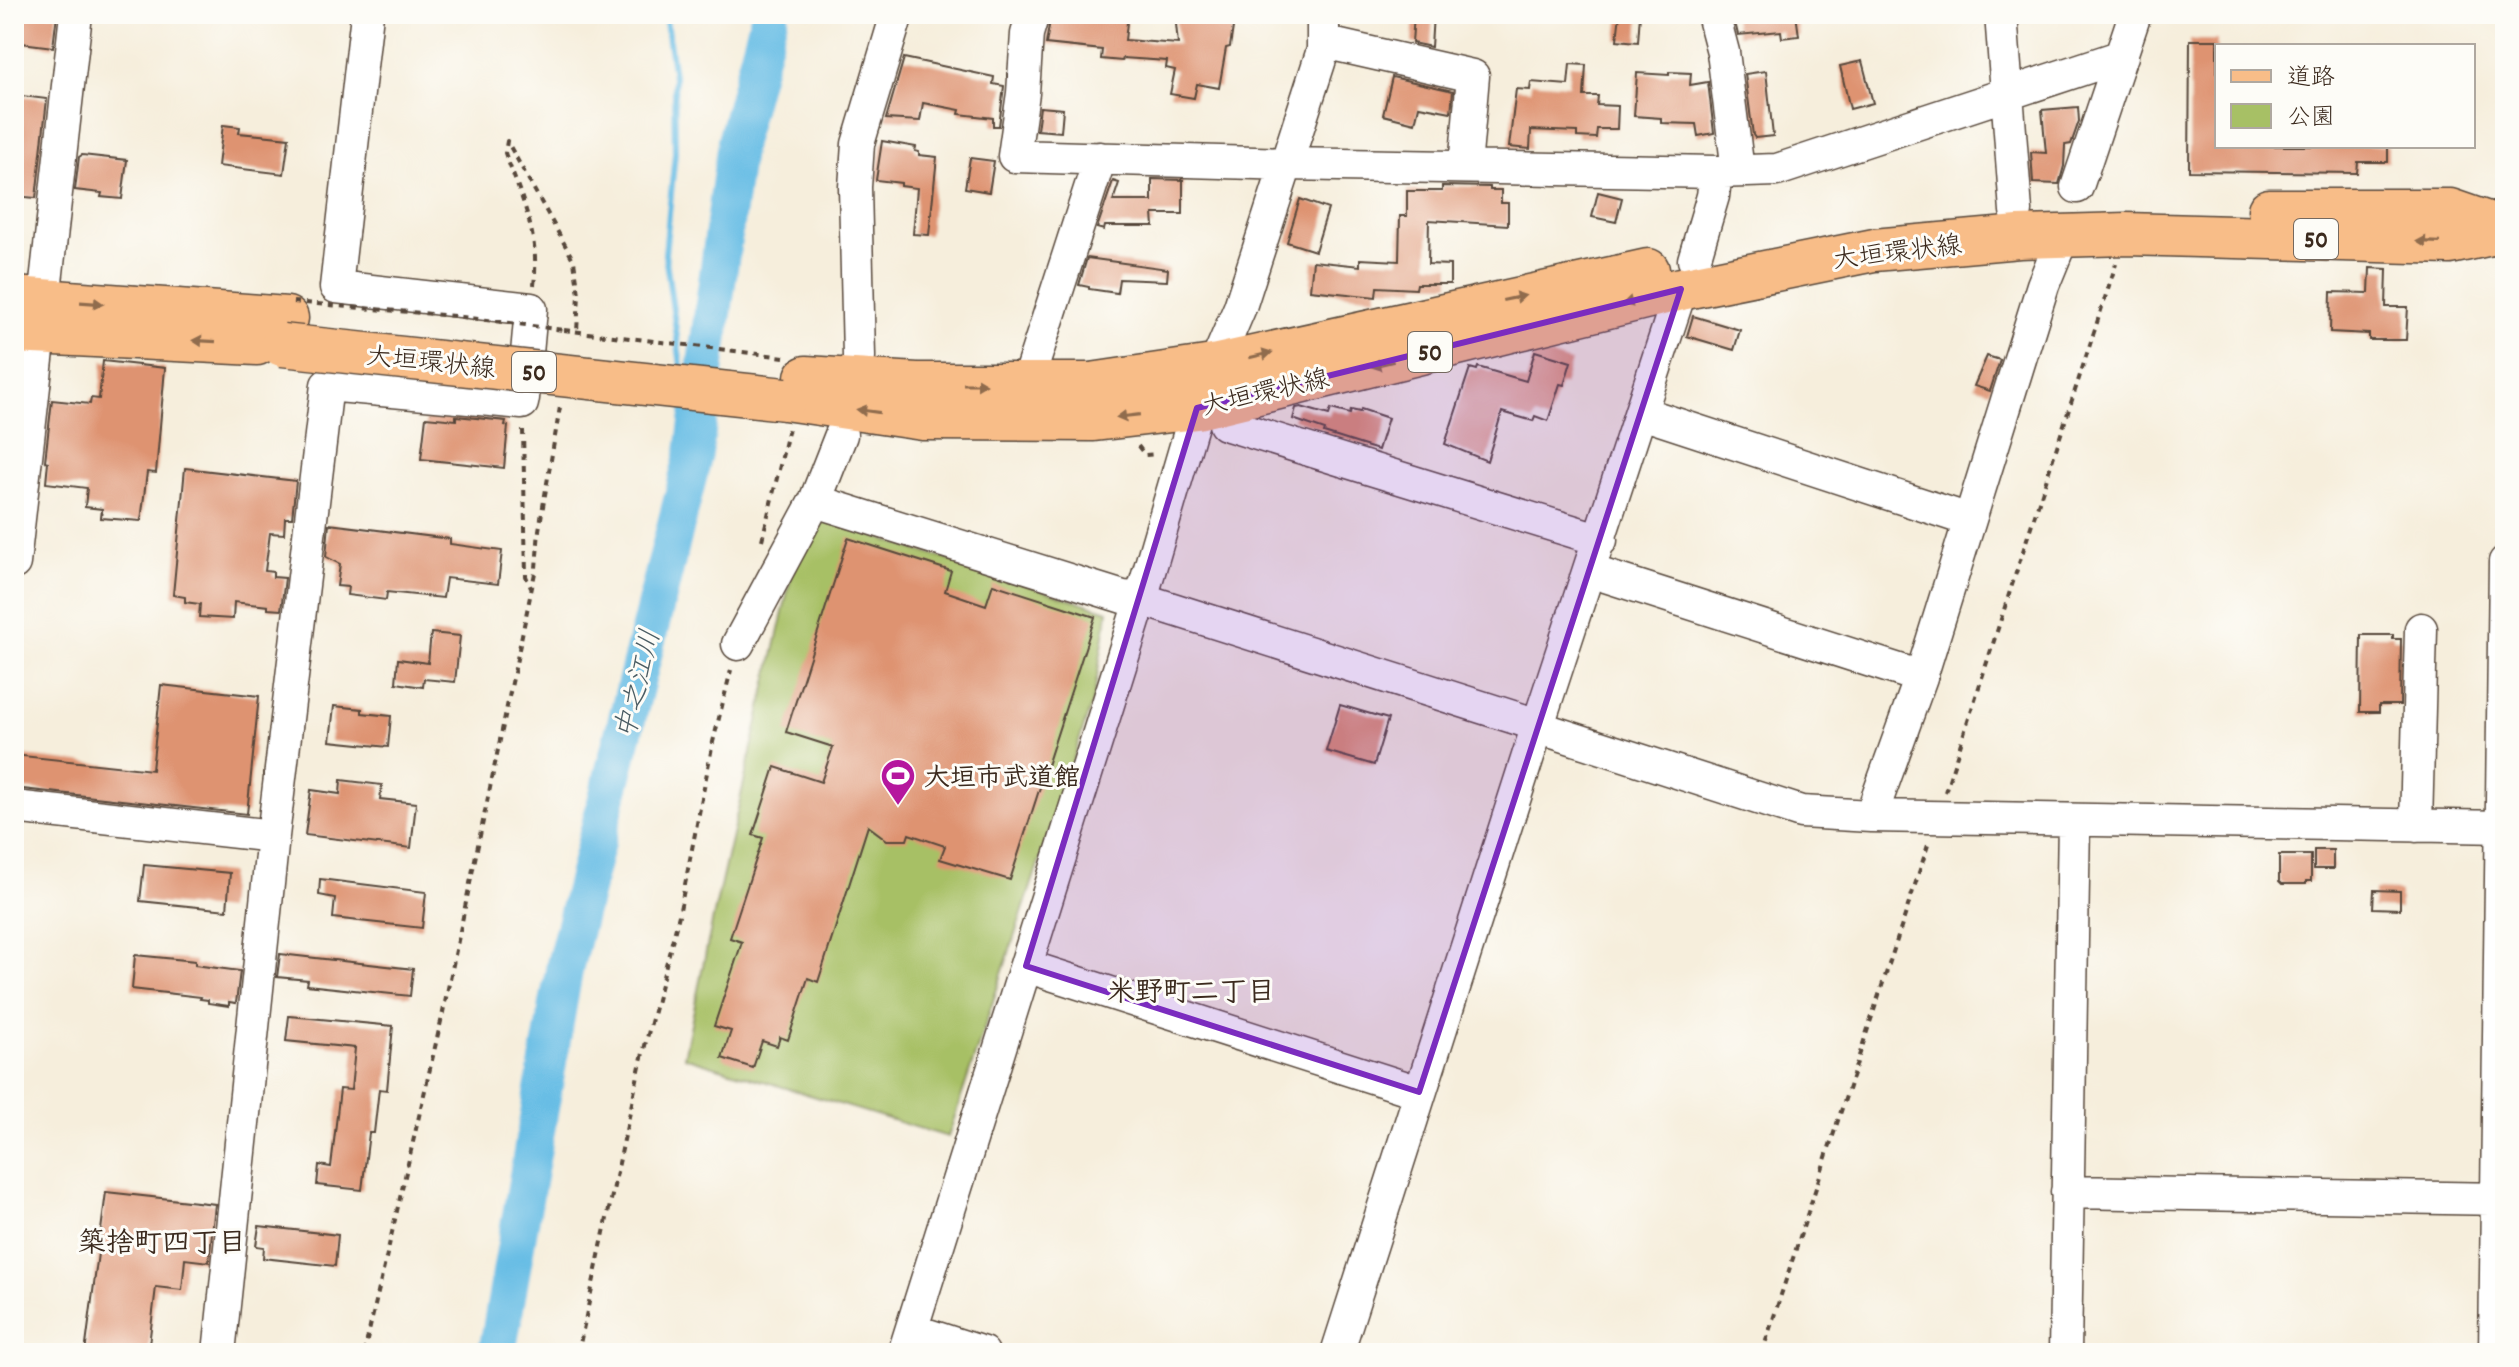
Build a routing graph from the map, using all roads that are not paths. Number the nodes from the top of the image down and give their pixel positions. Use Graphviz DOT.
graph roads {
  1 [pos="76,14"];
  2 [pos="367,14"];
  3 [pos="897,14"];
  4 [pos="1033,14"];
  5 [pos="1713,14"];
  6 [pos="2001,14"];
  7 [pos="2135,14"];
  8 [pos="1323,28"];
  9 [pos="2122,56"];
  10 [pos="2007,95"];
  11 [pos="1100,158"];
  12 [pos="1287,164"];
  13 [pos="1465,167"];
  14 [pos="1727,172"];
  15 [pos="2016,211"];
  16 [pos="2074,217"];
  17 [pos="2505,230"];
  18 [pos="1688,275"];
  19 [pos="28,316"];
  20 [pos="859,357"];
  21 [pos="1213,366"];
  22 [pos="1032,368"];
  23 [pos="787,387"];
  24 [pos="1642,413"];
  25 [pos="1211,416"];
  26 [pos="841,435"];
  27 [pos="815,501"];
  28 [pos="1969,520"];
  29 [pos="1601,540"];
  30 [pos="2505,562"];
  31 [pos="14,563"];
  32 [pos="1590,571"];
  33 [pos="1141,599"];
  34 [pos="2421,629"];
  35 [pos="738,644"];
  36 [pos="1921,677"];
  37 [pos="1538,725"];
  38 [pos="14,807"];
  39 [pos="1875,816"];
  40 [pos="2074,820"];
  41 [pos="2416,826"];
  42 [pos="2504,827"];
  43 [pos="273,836"];
  44 [pos="1026,966"];
  45 [pos="1419,1092"];
  46 [pos="2067,1192"];
  47 [pos="2501,1199"];
  48 [pos="908,1342"];
  49 [pos="219,1353"];
  50 [pos="983,1353"];
  51 [pos="1337,1353"];
  52 [pos="2065,1353"];
  53 [pos="2495,1353"];
  1 -- 19 [label="street"];
  2 -- 43 [label="street"];
  3 -- 20 [label="street"];
  4 -- 11 [label="street"];
  5 -- 14 [label="street"];
  6 -- 10 [label="street"];
  7 -- 9 [label="street"];
  8 -- 12 [label="street"];
  8 -- 13 [label="street"];
  9 -- 10 [label="street"];
  9 -- 16 [label="street"];
  10 -- 14 [label="street"];
  10 -- 15 [label="street"];
  11 -- 12 [label="street"];
  11 -- 22 [label="street"];
  12 -- 13 [label="street"];
  12 -- 21 [label="street"];
  13 -- 14 [label="street"];
  14 -- 18 [label="street"];
  15 -- 16 [label="main road, 大垣環状線 / 50"];
  15 -- 18 [label="main road, 大垣環状線 / 50"];
  16 -- 17 [label="main road, 大垣環状線 / 50"];
  16 -- 18 [label="main road, 大垣環状線 / 50"];
  16 -- 28 [label="street"];
  21 -- 18 [label="main road, 大垣環状線 / 50, one-way"];
  18 -- 24 [label="street"];
  18 -- 25 [label="main road, 大垣環状線 / 50, one-way"];
  19 -- 23 [label="main road, 大垣環状線 / 50, bridge"];
  19 -- 31 [label="street"];
  23 -- 21 [label="main road, 大垣環状線 / 50, one-way"];
  21 -- 25 [label="street"];
  25 -- 23 [label="main road, 大垣環状線 / 50, one-way"];
  24 -- 28 [label="street"];
  24 -- 29 [label="street"];
  25 -- 29 [label="street"];
  25 -- 33 [label="street"];
  26 -- 27 [label="street"];
  27 -- 33 [label="street"];
  27 -- 35 [label="street"];
  28 -- 36 [label="street"];
  29 -- 32 [label="street"];
  30 -- 42 [label="street"];
  32 -- 36 [label="street"];
  32 -- 37 [label="street"];
  33 -- 37 [label="street"];
  33 -- 44 [label="street"];
  34 -- 41 [label="street"];
  36 -- 39 [label="street"];
  37 -- 39 [label="street"];
  37 -- 45 [label="street"];
  38 -- 43 [label="street"];
  39 -- 40 [label="street"];
  40 -- 41 [label="street"];
  40 -- 46 [label="street"];
  41 -- 42 [label="street"];
  42 -- 47 [label="street"];
  43 -- 49 [label="street"];
  44 -- 45 [label="street"];
  44 -- 48 [label="street"];
  45 -- 51 [label="street"];
  46 -- 47 [label="street"];
  46 -- 52 [label="street"];
  47 -- 53 [label="street"];
  48 -- 50 [label="street"];
}
